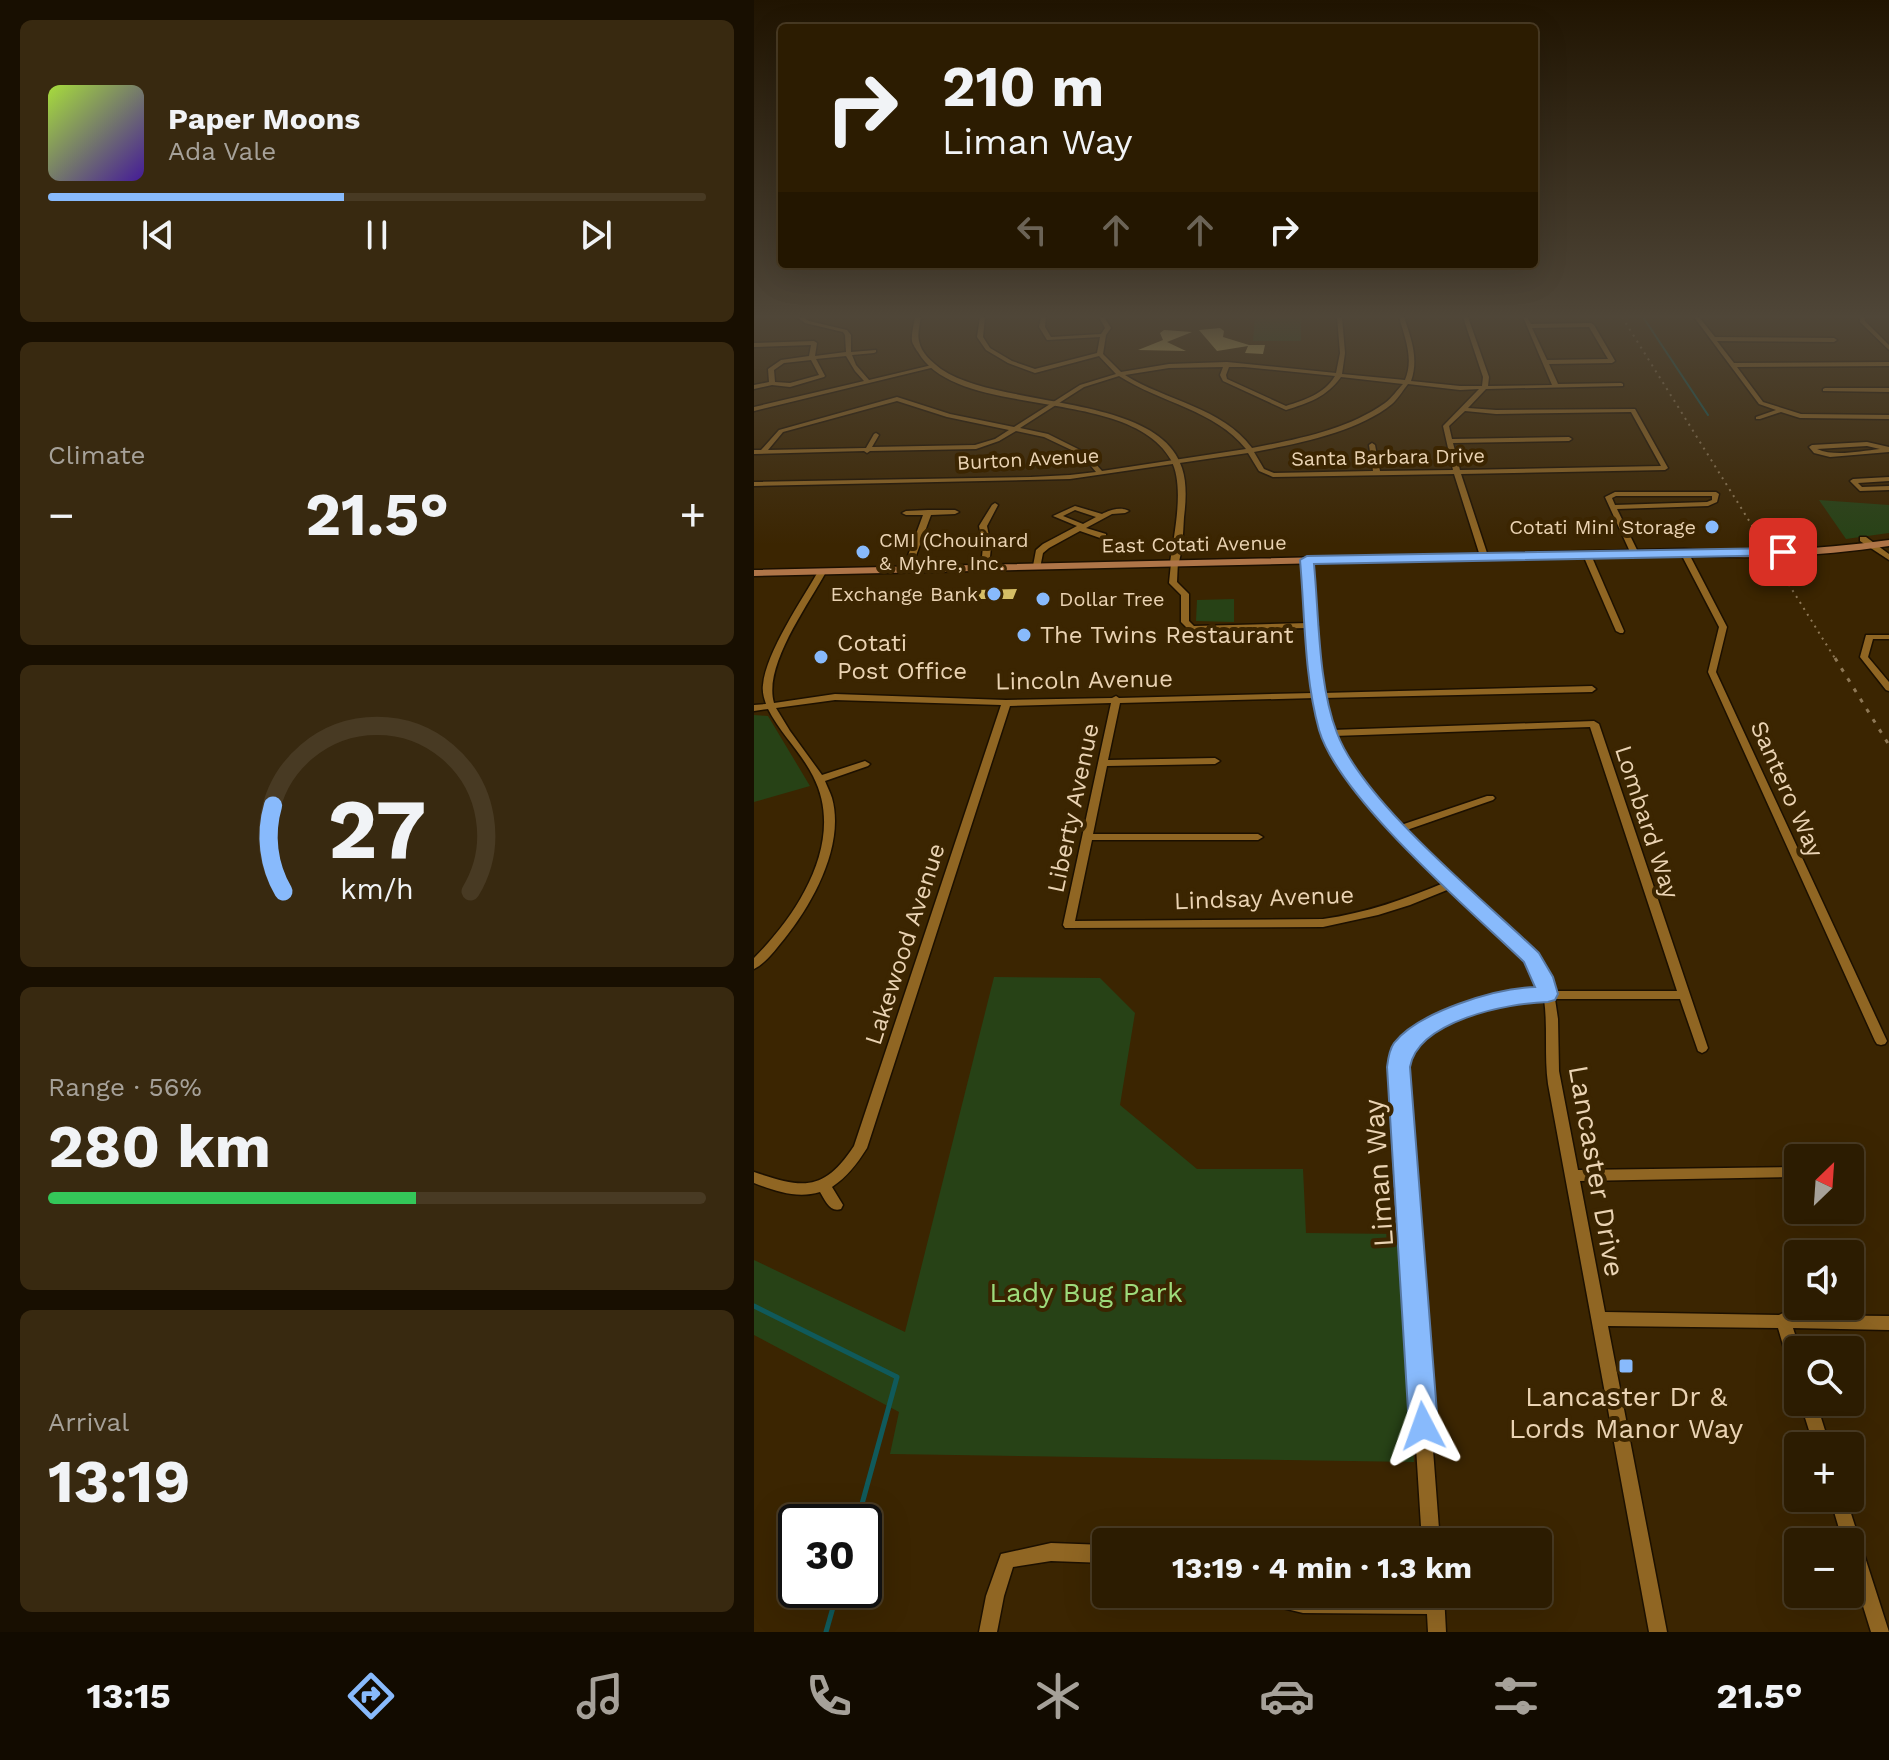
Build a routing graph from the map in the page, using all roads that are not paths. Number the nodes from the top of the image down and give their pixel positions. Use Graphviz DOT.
graph roads {
  1 [pos="815,393"];
  2 [pos="1004,393"];
  3 [pos="1070,393"];
  4 [pos="1157,393"];
  5 [pos="1254,393"];
  6 [pos="1321,393"];
  7 [pos="1399,393"];
  8 [pos="1479,393"];
  9 [pos="1754,393"];
  10 [pos="1054,403"];
  11 [pos="754,409"];
  12 [pos="1464,409"];
  13 [pos="1778,411"];
  14 [pos="1889,417"];
  15 [pos="1758,418"];
  16 [pos="1016,429"];
  17 [pos="876,435"];
  18 [pos="1569,439"];
  19 [pos="1449,441"];
  20 [pos="1372,445"];
  21 [pos="1252,450"];
  22 [pos="1889,450"];
  23 [pos="867,451"];
  24 [pos="754,452"];
  25 [pos="763,452"];
  26 [pos="1176,462"];
  27 [pos="1457,472"];
  28 [pos="1100,473"];
  29 [pos="1377,474"];
  30 [pos="1889,479"];
  31 [pos="754,484"];
  32 [pos="1889,488"];
  33 [pos="995,505"];
  34 [pos="1613,507"];
  35 [pos="1125,511"];
  36 [pos="928,512"];
  37 [pos="955,512"];
  38 [pos="906,513"];
  39 [pos="1102,516"];
  40 [pos="1081,527"];
  41 [pos="1103,536"];
  42 [pos="1889,536"];
  43 [pos="1867,542"];
  44 [pos="1889,543"];
  45 [pos="1684,552"];
  46 [pos="1635,554"];
  47 [pos="1587,555"];
  48 [pos="1484,556"];
  49 [pos="1889,559"];
  50 [pos="1307,560"];
  51 [pos="1175,563"];
  52 [pos="1037,566"];
  53 [pos="985,568"];
  54 [pos="907,569"];
  55 [pos="822,572"];
  56 [pos="754,573"];
  57 [pos="1314,625"];
  58 [pos="1620,631"];
  59 [pos="1889,637"];
  60 [pos="1889,688"];
  61 [pos="1592,689"];
  62 [pos="1319,694"];
  63 [pos="1116,699"];
  64 [pos="1006,703"];
  65 [pos="769,705"];
  66 [pos="754,708"];
  67 [pos="1328,733"];
  68 [pos="1215,761"];
  69 [pos="1103,763"];
  70 [pos="865,764"];
  71 [pos="820,779"];
  72 [pos="1490,798"];
  73 [pos="1399,829"];
  74 [pos="1087,837"];
  75 [pos="1258,837"];
  76 [pos="1454,883"];
  77 [pos="1069,925"];
  78 [pos="754,965"];
  79 [pos="1548,994"];
  80 [pos="1683,995"];
  81 [pos="1881,1041"];
  82 [pos="1702,1048"];
  83 [pos="1784,1172"];
  84 [pos="1573,1176"];
  85 [pos="754,1177"];
  86 [pos="823,1185"];
  87 [pos="836,1205"];
  88 [pos="1598,1319"];
  89 [pos="1783,1320"];
  90 [pos="1889,1323"];
  91 [pos="1788,1336"];
  92 [pos="1842,1512"];
  93 [pos="1430,1528"];
  94 [pos="1092,1553"];
  95 [pos="1436,1608"];
  96 [pos="988,1632"];
  97 [pos="1437,1632"];
  98 [pos="1658,1632"];
  99 [pos="1880,1632"];
  1 -- 11 [label="street"];
  2 -- 10 [label="street"];
  3 -- 10 [label="street"];
  4 -- 21 [label="street, Santa Barbara Drive"];
  5 -- 6 [label="street"];
  7 -- 21 [label="street, Burton Avenue"];
  8 -- 12 [label="street"];
  9 -- 13 [label="street"];
  10 -- 16 [label="street"];
  10 -- 26 [label="street"];
  12 -- 19 [label="street"];
  12 -- 27 [label="street, Santa Barbara Drive"];
  13 -- 14 [label="street"];
  13 -- 15 [label="street"];
  16 -- 23 [label="street"];
  16 -- 25 [label="street"];
  16 -- 28 [label="street"];
  17 -- 23 [label="street"];
  18 -- 19 [label="street"];
  19 -- 27 [label="street"];
  20 -- 29 [label="street"];
  21 -- 26 [label="street, Burton Avenue"];
  21 -- 29 [label="street, Santa Barbara Drive"];
  22 -- 22 [label="street"];
  23 -- 25 [label="street"];
  24 -- 25 [label="street"];
  26 -- 28 [label="street, Burton Avenue"];
  26 -- 51 [label="street"];
  27 -- 29 [label="street, Santa Barbara Drive"];
  27 -- 48 [label="street"];
  28 -- 31 [label="street, Burton Avenue"];
  30 -- 32 [label="street"];
  33 -- 53 [label="street"];
  34 -- 34 [label="street"];
  34 -- 46 [label="street"];
  35 -- 39 [label="street"];
  36 -- 37 [label="street"];
  36 -- 38 [label="street"];
  36 -- 54 [label="street"];
  39 -- 40 [label="street"];
  39 -- 40 [label="street"];
  40 -- 41 [label="street"];
  40 -- 52 [label="street"];
  42 -- 43 [label="main road, East Cotati Avenue"];
  43 -- 44 [label="main road, East Cotati Avenue"];
  43 -- 45 [label="main road, East Cotati Avenue"];
  43 -- 49 [label="street"];
  45 -- 46 [label="main road, East Cotati Avenue"];
  45 -- 81 [label="street, Santero Way"];
  46 -- 47 [label="main road, East Cotati Avenue"];
  47 -- 48 [label="main road, East Cotati Avenue"];
  47 -- 58 [label="street"];
  48 -- 50 [label="main road, East Cotati Avenue"];
  50 -- 51 [label="main road, East Cotati Avenue"];
  50 -- 57 [label="street, Lancaster Drive"];
  51 -- 52 [label="main road, East Cotati Avenue"];
  51 -- 57 [label="street"];
  52 -- 53 [label="main road, East Cotati Avenue"];
  53 -- 54 [label="main road, East Cotati Avenue"];
  54 -- 55 [label="main road, East Cotati Avenue"];
  55 -- 56 [label="main road, East Cotati Avenue"];
  55 -- 65 [label="street"];
  57 -- 62 [label="street, Lancaster Drive"];
  59 -- 60 [label="street"];
  61 -- 62 [label="street, Lincoln Avenue"];
  62 -- 63 [label="street, Lincoln Avenue"];
  62 -- 67 [label="street, Lancaster Drive"];
  63 -- 64 [label="street, Lincoln Avenue"];
  63 -- 69 [label="street, Liberty Avenue"];
  64 -- 65 [label="street, Lincoln Avenue"];
  64 -- 86 [label="street, Lakewood Avenue"];
  65 -- 66 [label="street, Lincoln Avenue"];
  65 -- 71 [label="street"];
  67 -- 73 [label="street, Lancaster Drive"];
  67 -- 80 [label="street, Lombard Way"];
  68 -- 69 [label="street"];
  69 -- 74 [label="street, Liberty Avenue"];
  70 -- 71 [label="street"];
  71 -- 78 [label="street"];
  72 -- 73 [label="street"];
  73 -- 76 [label="street, Lancaster Drive"];
  74 -- 75 [label="street"];
  74 -- 77 [label="street, Liberty Avenue"];
  76 -- 77 [label="street, Lindsay Avenue"];
  76 -- 79 [label="street, Lancaster Drive"];
  79 -- 80 [label="street, Liman Way"];
  79 -- 84 [label="street, Lancaster Drive"];
  79 -- 93 [label="street, Liman Way"];
  80 -- 82 [label="street, Lombard Way"];
  83 -- 84 [label="street"];
  84 -- 88 [label="street, Lancaster Drive"];
  85 -- 86 [label="street"];
  86 -- 87 [label="street"];
  88 -- 89 [label="street"];
  88 -- 98 [label="street, Lancaster Drive"];
  89 -- 90 [label="street"];
  89 -- 91 [label="street"];
  92 -- 99 [label="street"];
  94 -- 96 [label="street"];
  95 -- 97 [label="street"];
}
